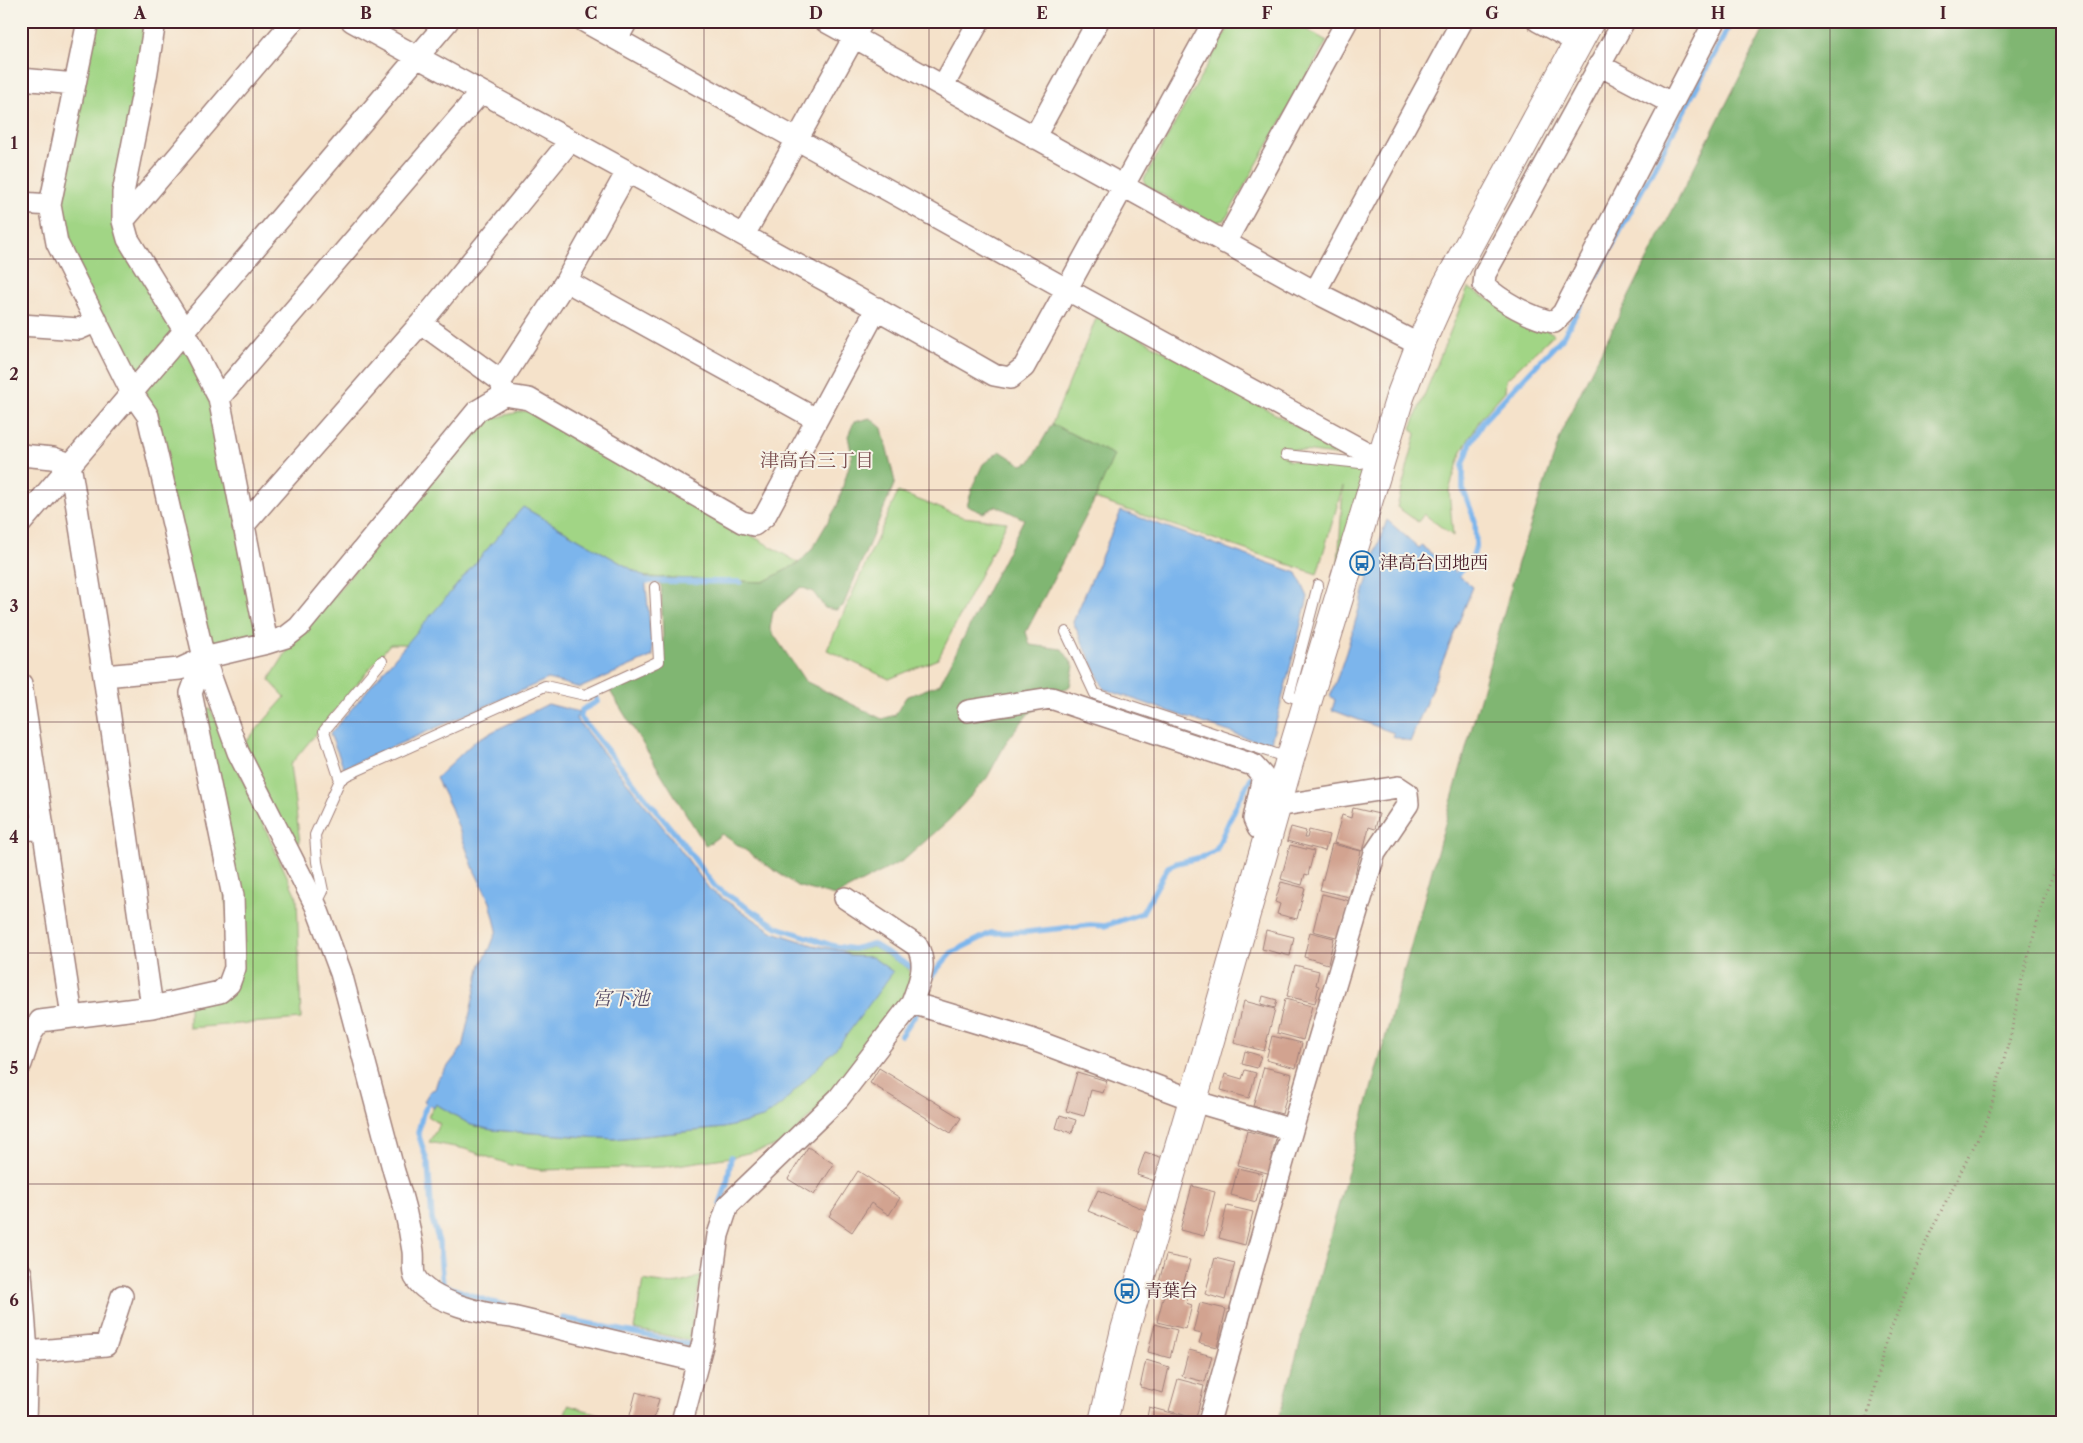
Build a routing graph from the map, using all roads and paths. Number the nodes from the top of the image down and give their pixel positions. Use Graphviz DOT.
graph roads {
  1 [pos="88,21"];
  2 [pos="155,21"];
  3 [pos="293,21"];
  4 [pos="352,21"];
  5 [pos="448,21"];
  6 [pos="584,21"];
  7 [pos="825,21"];
  8 [pos="979,21"];
  9 [pos="1098,21"];
  10 [pos="1214,21"];
  11 [pos="1347,21"];
  12 [pos="1462,21"];
  13 [pos="1538,21"];
  14 [pos="1624,21"];
  15 [pos="1715,21"];
  16 [pos="858,29"];
  17 [pos="622,30"];
  18 [pos="1584,32"];
  19 [pos="418,58"];
  20 [pos="1599,65"];
  21 [pos="21,79"];
  22 [pos="75,84"];
  23 [pos="943,86"];
  24 [pos="481,92"];
  25 [pos="1671,104"];
  26 [pos="1034,138"];
  27 [pos="798,140"];
  28 [pos="570,141"];
  29 [pos="627,172"];
  30 [pos="1122,186"];
  31 [pos="21,203"];
  32 [pos="50,205"];
  33 [pos="123,221"];
  34 [pos="744,234"];
  35 [pos="1225,243"];
  36 [pos="566,281"];
  37 [pos="1066,289"];
  38 [pos="1315,292"];
  39 [pos="877,308"];
  40 [pos="97,321"];
  41 [pos="420,323"];
  42 [pos="21,325"];
  43 [pos="184,330"];
  44 [pos="1420,345"];
  45 [pos="502,388"];
  46 [pos="132,393"];
  47 [pos="218,398"];
  48 [pos="816,419"];
  49 [pos="1286,454"];
  50 [pos="21,455"];
  51 [pos="1380,460"];
  52 [pos="70,464"];
  53 [pos="21,523"];
  54 [pos="243,526"];
  55 [pos="1318,585"];
  56 [pos="654,586"];
  57 [pos="1066,632"];
  58 [pos="267,643"];
  59 [pos="204,658"];
  60 [pos="382,661"];
  61 [pos="104,676"];
  62 [pos="21,684"];
  63 [pos="1308,702"];
  64 [pos="968,712"];
  65 [pos="1290,759"];
  66 [pos="340,780"];
  67 [pos="1277,806"];
  68 [pos="42,828"];
  69 [pos="21,830"];
  70 [pos="1270,833"];
  71 [pos="2062,854"];
  72 [pos="844,898"];
  73 [pos="316,906"];
  74 [pos="918,1005"];
  75 [pos="152,1007"];
  76 [pos="72,1016"];
  77 [pos="21,1064"];
  78 [pos="1193,1100"];
  79 [pos="1292,1130"];
  80 [pos="21,1273"];
  81 [pos="122,1296"];
  82 [pos="27,1352"];
  83 [pos="700,1353"];
  84 [pos="25,1422"];
  85 [pos="682,1422"];
  86 [pos="1103,1422"];
  87 [pos="1210,1422"];
  88 [pos="1866,1422"];
  1 -- 22 [label="street"];
  2 -- 33 [label="street"];
  3 -- 33 [label="street"];
  4 -- 19 [label="street"];
  5 -- 19 [label="street"];
  6 -- 17 [label="street"];
  7 -- 16 [label="street"];
  8 -- 23 [label="street"];
  9 -- 26 [label="street"];
  10 -- 30 [label="street"];
  11 -- 35 [label="street"];
  12 -- 38 [label="street"];
  13 -- 18 [label="street"];
  14 -- 20 [label="street"];
  15 -- 25 [label="street"];
  16 -- 23 [label="street"];
  16 -- 27 [label="street"];
  17 -- 27 [label="street"];
  18 -- 44 [label="street"];
  19 -- 24 [label="street"];
  19 -- 43 [label="street"];
  20 -- 25 [label="street"];
  20 -- 25 [label="street"];
  21 -- 22 [label="street"];
  22 -- 32 [label="street"];
  23 -- 26 [label="street"];
  24 -- 28 [label="street"];
  24 -- 47 [label="street"];
  26 -- 30 [label="street"];
  27 -- 34 [label="street"];
  27 -- 37 [label="street"];
  28 -- 29 [label="street"];
  28 -- 41 [label="street"];
  29 -- 34 [label="street"];
  29 -- 36 [label="street"];
  30 -- 35 [label="street"];
  30 -- 37 [label="street"];
  31 -- 32 [label="street"];
  32 -- 40 [label="street"];
  33 -- 43 [label="street"];
  34 -- 39 [label="street"];
  35 -- 38 [label="street"];
  36 -- 45 [label="street"];
  36 -- 48 [label="street"];
  37 -- 39 [label="street"];
  37 -- 51 [label="street"];
  38 -- 44 [label="street"];
  39 -- 48 [label="street"];
  40 -- 42 [label="street"];
  40 -- 46 [label="street"];
  41 -- 45 [label="street"];
  41 -- 54 [label="street"];
  43 -- 46 [label="street"];
  43 -- 47 [label="street"];
  44 -- 51 [label="street"];
  45 -- 48 [label="street"];
  45 -- 58 [label="street"];
  46 -- 52 [label="street"];
  46 -- 59 [label="street"];
  47 -- 54 [label="street"];
  49 -- 51 [label="lane"];
  50 -- 52 [label="street"];
  51 -- 63 [label="street"];
  52 -- 53 [label="street"];
  52 -- 61 [label="street"];
  54 -- 58 [label="street"];
  55 -- 63 [label="lane"];
  56 -- 66 [label="lane"];
  57 -- 65 [label="lane"];
  58 -- 59 [label="street"];
  59 -- 61 [label="street"];
  59 -- 73 [label="street"];
  59 -- 75 [label="street"];
  60 -- 66 [label="lane"];
  61 -- 75 [label="street"];
  62 -- 68 [label="street"];
  63 -- 65 [label="street"];
  64 -- 70 [label="street"];
  65 -- 67 [label="street"];
  66 -- 73 [label="lane"];
  67 -- 70 [label="street"];
  67 -- 79 [label="street"];
  68 -- 69 [label="street"];
  68 -- 76 [label="street"];
  70 -- 78 [label="street"];
  71 -- 88 [label="path"];
  72 -- 74 [label="street"];
  73 -- 83 [label="street"];
  74 -- 78 [label="street"];
  74 -- 83 [label="street"];
  75 -- 76 [label="street"];
  76 -- 77 [label="street"];
  78 -- 79 [label="street"];
  78 -- 86 [label="street"];
  79 -- 87 [label="street"];
  80 -- 82 [label="street"];
  81 -- 82 [label="street"];
  82 -- 84 [label="street"];
  83 -- 85 [label="street"];
}
